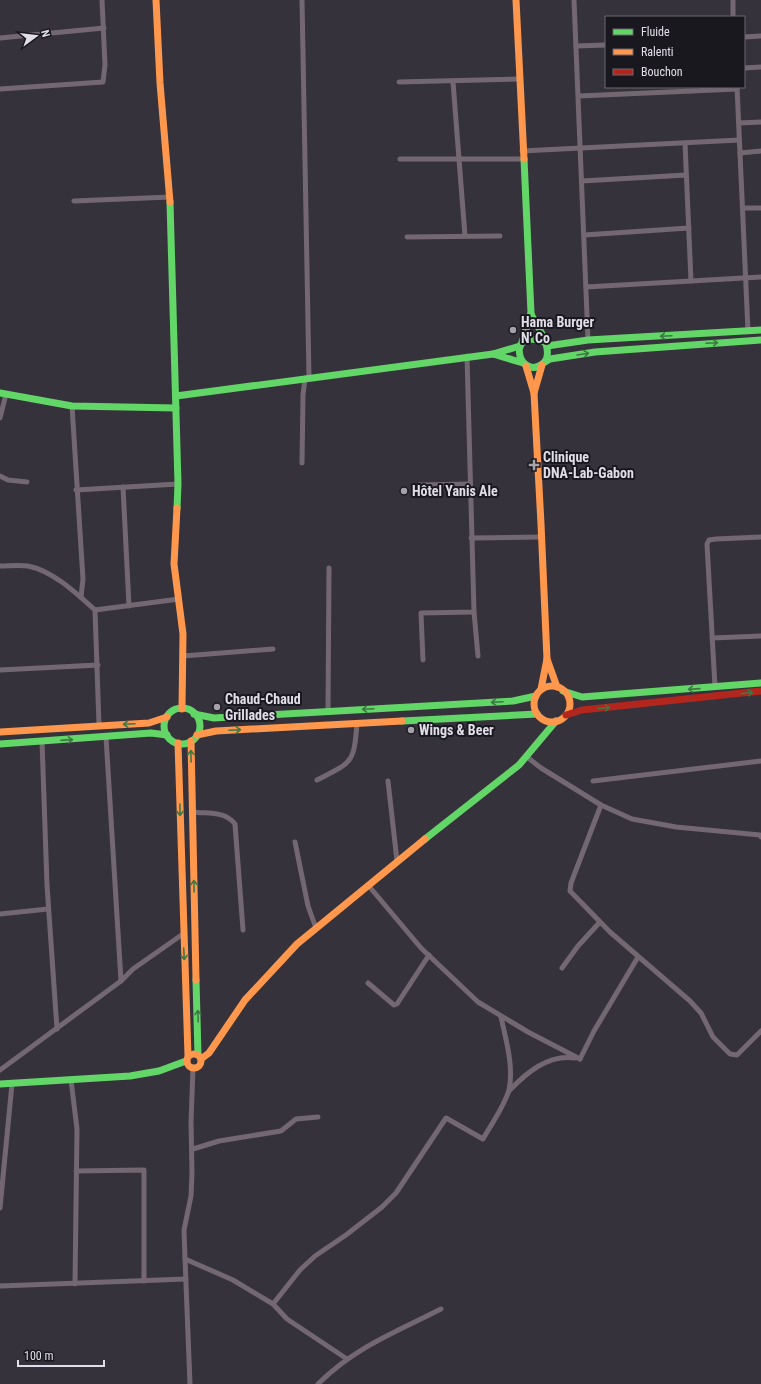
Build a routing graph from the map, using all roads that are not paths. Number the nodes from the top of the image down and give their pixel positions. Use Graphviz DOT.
graph roads {
  1 [pos="102,0"];
  2 [pos="156,0"];
  3 [pos="302,0"];
  4 [pos="516,0"];
  5 [pos="574,0"];
  6 [pos="733,0"];
  7 [pos="733,16"];
  8 [pos="104,28"];
  9 [pos="761,36"];
  10 [pos="0,38"];
  11 [pos="745,38"];
  12 [pos="605,45"];
  13 [pos="576,46"];
  14 [pos="761,67"];
  15 [pos="745,68"];
  16 [pos="519,79"];
  17 [pos="399,82"];
  18 [pos="453,82"];
  19 [pos="737,88"];
  20 [pos="0,89"];
  21 [pos="579,96"];
  22 [pos="761,122"];
  23 [pos="739,123"];
  24 [pos="739,140"];
  25 [pos="685,143"];
  26 [pos="581,148"];
  27 [pos="761,151"];
  28 [pos="740,152"];
  29 [pos="523,155"];
  30 [pos="400,159"];
  31 [pos="459,159"];
  32 [pos="686,175"];
  33 [pos="582,181"];
  34 [pos="170,197"];
  35 [pos="74,201"];
  36 [pos="743,208"];
  37 [pos="761,208"];
  38 [pos="689,228"];
  39 [pos="584,235"];
  40 [pos="464,236"];
  41 [pos="500,236"];
  42 [pos="407,237"];
  43 [pos="761,277"];
  44 [pos="746,278"];
  45 [pos="691,281"];
  46 [pos="586,288"];
  47 [pos="531,314"];
  48 [pos="761,330"];
  49 [pos="748,331"];
  50 [pos="588,340"];
  51 [pos="761,340"];
  52 [pos="521,344"];
  53 [pos="545,344"];
  54 [pos="493,354"];
  55 [pos="467,356"];
  56 [pos="544,363"];
  57 [pos="524,364"];
  58 [pos="307,378"];
  59 [pos="3,393"];
  60 [pos="534,393"];
  61 [pos="176,396"];
  62 [pos="72,406"];
  63 [pos="176,408"];
  64 [pos="0,418"];
  65 [pos="302,463"];
  66 [pos="0,476"];
  67 [pos="27,482"];
  68 [pos="178,484"];
  69 [pos="470,484"];
  70 [pos="419,485"];
  71 [pos="123,488"];
  72 [pos="76,490"];
  73 [pos="541,537"];
  74 [pos="761,537"];
  75 [pos="471,538"];
  76 [pos="0,566"];
  77 [pos="329,568"];
  78 [pos="81,597"];
  79 [pos="179,599"];
  80 [pos="129,606"];
  81 [pos="95,610"];
  82 [pos="474,612"];
  83 [pos="761,636"];
  84 [pos="712,638"];
  85 [pos="273,650"];
  86 [pos="184,656"];
  87 [pos="478,656"];
  88 [pos="547,659"];
  89 [pos="423,660"];
  90 [pos="98,665"];
  91 [pos="0,670"];
  92 [pos="761,682"];
  93 [pos="715,687"];
  94 [pos="542,689"];
  95 [pos="560,689"];
  96 [pos="761,691"];
  97 [pos="536,696"];
  98 [pos="182,708"];
  99 [pos="328,712"];
  100 [pos="194,714"];
  101 [pos="537,714"];
  102 [pos="566,715"];
  103 [pos="167,717"];
  104 [pos="556,722"];
  105 [pos="357,723"];
  106 [pos="99,725"];
  107 [pos="0,732"];
  108 [pos="167,735"];
  109 [pos="197,735"];
  110 [pos="106,737"];
  111 [pos="42,741"];
  112 [pos="191,741"];
  113 [pos="178,743"];
  114 [pos="0,744"];
  115 [pos="527,757"];
  116 [pos="761,761"];
  117 [pos="317,780"];
  118 [pos="388,781"];
  119 [pos="593,781"];
  120 [pos="601,805"];
  121 [pos="193,812"];
  122 [pos="761,837"];
  123 [pos="295,842"];
  124 [pos="397,861"];
  125 [pos="368,885"];
  126 [pos="48,909"];
  127 [pos="0,914"];
  128 [pos="600,922"];
  129 [pos="316,928"];
  130 [pos="243,930"];
  131 [pos="183,934"];
  132 [pos="429,956"];
  133 [pos="638,957"];
  134 [pos="562,968"];
  135 [pos="121,981"];
  136 [pos="368,983"];
  137 [pos="501,1017"];
  138 [pos="57,1029"];
  139 [pos="761,1030"];
  140 [pos="199,1057"];
  141 [pos="187,1059"];
  142 [pos="580,1059"];
  143 [pos="193,1068"];
  144 [pos="0,1070"];
  145 [pos="71,1080"];
  146 [pos="0,1084"];
  147 [pos="12,1084"];
  148 [pos="508,1090"];
  149 [pos="318,1117"];
  150 [pos="193,1149"];
  151 [pos="76,1171"];
  152 [pos="0,1208"];
  153 [pos="185,1259"];
  154 [pos="186,1279"];
  155 [pos="144,1281"];
  156 [pos="75,1284"];
  157 [pos="0,1286"];
  158 [pos="273,1304"];
  159 [pos="441,1309"];
  160 [pos="347,1359"];
  161 [pos="190,1384"];
  162 [pos="318,1384"];
  1 -- 8 [label="street"];
  2 -- 34 [label="street"];
  3 -- 58 [label="street"];
  4 -- 16 [label="street"];
  5 -- 13 [label="street"];
  6 -- 7 [label="street"];
  8 -- 10 [label="street"];
  8 -- 20 [label="street"];
  9 -- 11 [label="street"];
  12 -- 13 [label="street"];
  13 -- 21 [label="street"];
  14 -- 15 [label="street"];
  16 -- 18 [label="street"];
  16 -- 29 [label="street"];
  17 -- 18 [label="street"];
  18 -- 31 [label="street"];
  19 -- 21 [label="street"];
  19 -- 23 [label="street"];
  21 -- 26 [label="street"];
  22 -- 23 [label="street"];
  23 -- 24 [label="street"];
  24 -- 25 [label="street"];
  24 -- 28 [label="street"];
  25 -- 26 [label="street"];
  25 -- 32 [label="street"];
  26 -- 29 [label="street"];
  26 -- 33 [label="street"];
  27 -- 28 [label="street"];
  28 -- 36 [label="street"];
  29 -- 31 [label="street"];
  29 -- 47 [label="street"];
  30 -- 31 [label="street"];
  31 -- 40 [label="street"];
  32 -- 33 [label="street"];
  32 -- 38 [label="street"];
  33 -- 39 [label="street"];
  34 -- 35 [label="street"];
  34 -- 61 [label="street"];
  36 -- 37 [label="street"];
  36 -- 44 [label="street"];
  38 -- 39 [label="street"];
  38 -- 45 [label="street"];
  39 -- 46 [label="street"];
  40 -- 41 [label="street"];
  40 -- 42 [label="street"];
  43 -- 44 [label="street"];
  44 -- 45 [label="street"];
  44 -- 49 [label="street"];
  45 -- 46 [label="street"];
  46 -- 50 [label="street"];
  47 -- 52 [label="street"];
  47 -- 53 [label="street"];
  48 -- 49 [label="street"];
  49 -- 50 [label="street, one-way"];
  50 -- 53 [label="street"];
  56 -- 51 [label="street, one-way"];
  52 -- 53 [label="street"];
  52 -- 54 [label="street"];
  52 -- 57 [label="street"];
  53 -- 56 [label="street"];
  54 -- 55 [label="street"];
  54 -- 57 [label="street"];
  55 -- 58 [label="street"];
  55 -- 69 [label="street"];
  56 -- 57 [label="street"];
  56 -- 60 [label="street"];
  57 -- 60 [label="street"];
  58 -- 61 [label="street"];
  58 -- 65 [label="street"];
  59 -- 62 [label="street"];
  59 -- 64 [label="street"];
  60 -- 73 [label="street"];
  61 -- 63 [label="street"];
  62 -- 63 [label="street"];
  62 -- 72 [label="street"];
  63 -- 68 [label="street"];
  66 -- 67 [label="street"];
  68 -- 71 [label="street"];
  68 -- 79 [label="street"];
  69 -- 70 [label="street"];
  69 -- 75 [label="street"];
  71 -- 72 [label="street"];
  71 -- 80 [label="street"];
  72 -- 78 [label="street"];
  73 -- 75 [label="street"];
  73 -- 88 [label="street"];
  74 -- 84 [label="street"];
  75 -- 82 [label="street"];
  76 -- 78 [label="street"];
  77 -- 99 [label="street"];
  78 -- 81 [label="street"];
  79 -- 80 [label="street"];
  79 -- 86 [label="street"];
  80 -- 81 [label="street"];
  81 -- 90 [label="street"];
  82 -- 87 [label="street"];
  82 -- 89 [label="street"];
  83 -- 84 [label="street"];
  84 -- 93 [label="street"];
  85 -- 86 [label="street"];
  86 -- 98 [label="street"];
  88 -- 94 [label="street"];
  88 -- 95 [label="street"];
  90 -- 91 [label="street"];
  90 -- 106 [label="street"];
  92 -- 93 [label="street"];
  93 -- 95 [label="street, one-way"];
  94 -- 95 [label="street"];
  94 -- 97 [label="street"];
  95 -- 102 [label="street"];
  102 -- 96 [label="street, one-way"];
  97 -- 99 [label="street, one-way"];
  97 -- 101 [label="street"];
  98 -- 100 [label="street"];
  98 -- 103 [label="street"];
  99 -- 100 [label="street"];
  100 -- 109 [label="street"];
  101 -- 104 [label="street"];
  101 -- 105 [label="street"];
  102 -- 104 [label="street"];
  103 -- 106 [label="street, one-way"];
  103 -- 108 [label="street"];
  104 -- 115 [label="street"];
  109 -- 105 [label="street, one-way"];
  105 -- 117 [label="street"];
  106 -- 107 [label="street"];
  108 -- 110 [label="street"];
  108 -- 113 [label="street"];
  109 -- 112 [label="street"];
  111 -- 110 [label="street, one-way"];
  110 -- 135 [label="street"];
  111 -- 114 [label="street"];
  111 -- 126 [label="street"];
  112 -- 113 [label="street"];
  121 -- 112 [label="street, one-way"];
  113 -- 131 [label="street, one-way"];
  115 -- 120 [label="street"];
  115 -- 124 [label="street"];
  116 -- 119 [label="street"];
  118 -- 124 [label="street"];
  120 -- 122 [label="street"];
  120 -- 128 [label="street"];
  121 -- 130 [label="street"];
  140 -- 121 [label="street, one-way"];
  123 -- 129 [label="street"];
  124 -- 125 [label="street"];
  125 -- 129 [label="street"];
  125 -- 132 [label="street"];
  126 -- 127 [label="street"];
  126 -- 138 [label="street"];
  128 -- 133 [label="street"];
  128 -- 134 [label="street"];
  129 -- 140 [label="street"];
  131 -- 135 [label="street"];
  131 -- 141 [label="street, one-way"];
  132 -- 136 [label="street"];
  132 -- 137 [label="street"];
  133 -- 139 [label="street"];
  133 -- 142 [label="street"];
  135 -- 138 [label="street"];
  137 -- 142 [label="street"];
  137 -- 148 [label="street"];
  138 -- 144 [label="street"];
  140 -- 141 [label="street"];
  140 -- 143 [label="street"];
  141 -- 143 [label="street"];
  141 -- 145 [label="street"];
  142 -- 148 [label="street"];
  143 -- 150 [label="street"];
  145 -- 147 [label="street"];
  145 -- 151 [label="street"];
  146 -- 147 [label="street"];
  147 -- 152 [label="street"];
  148 -- 158 [label="street"];
  149 -- 150 [label="street"];
  150 -- 153 [label="street"];
  151 -- 155 [label="street"];
  151 -- 156 [label="street"];
  153 -- 154 [label="street"];
  153 -- 158 [label="street"];
  154 -- 155 [label="street"];
  154 -- 161 [label="street"];
  155 -- 156 [label="street"];
  156 -- 157 [label="street"];
  158 -- 160 [label="street"];
  159 -- 160 [label="street"];
  160 -- 162 [label="street"];
}
